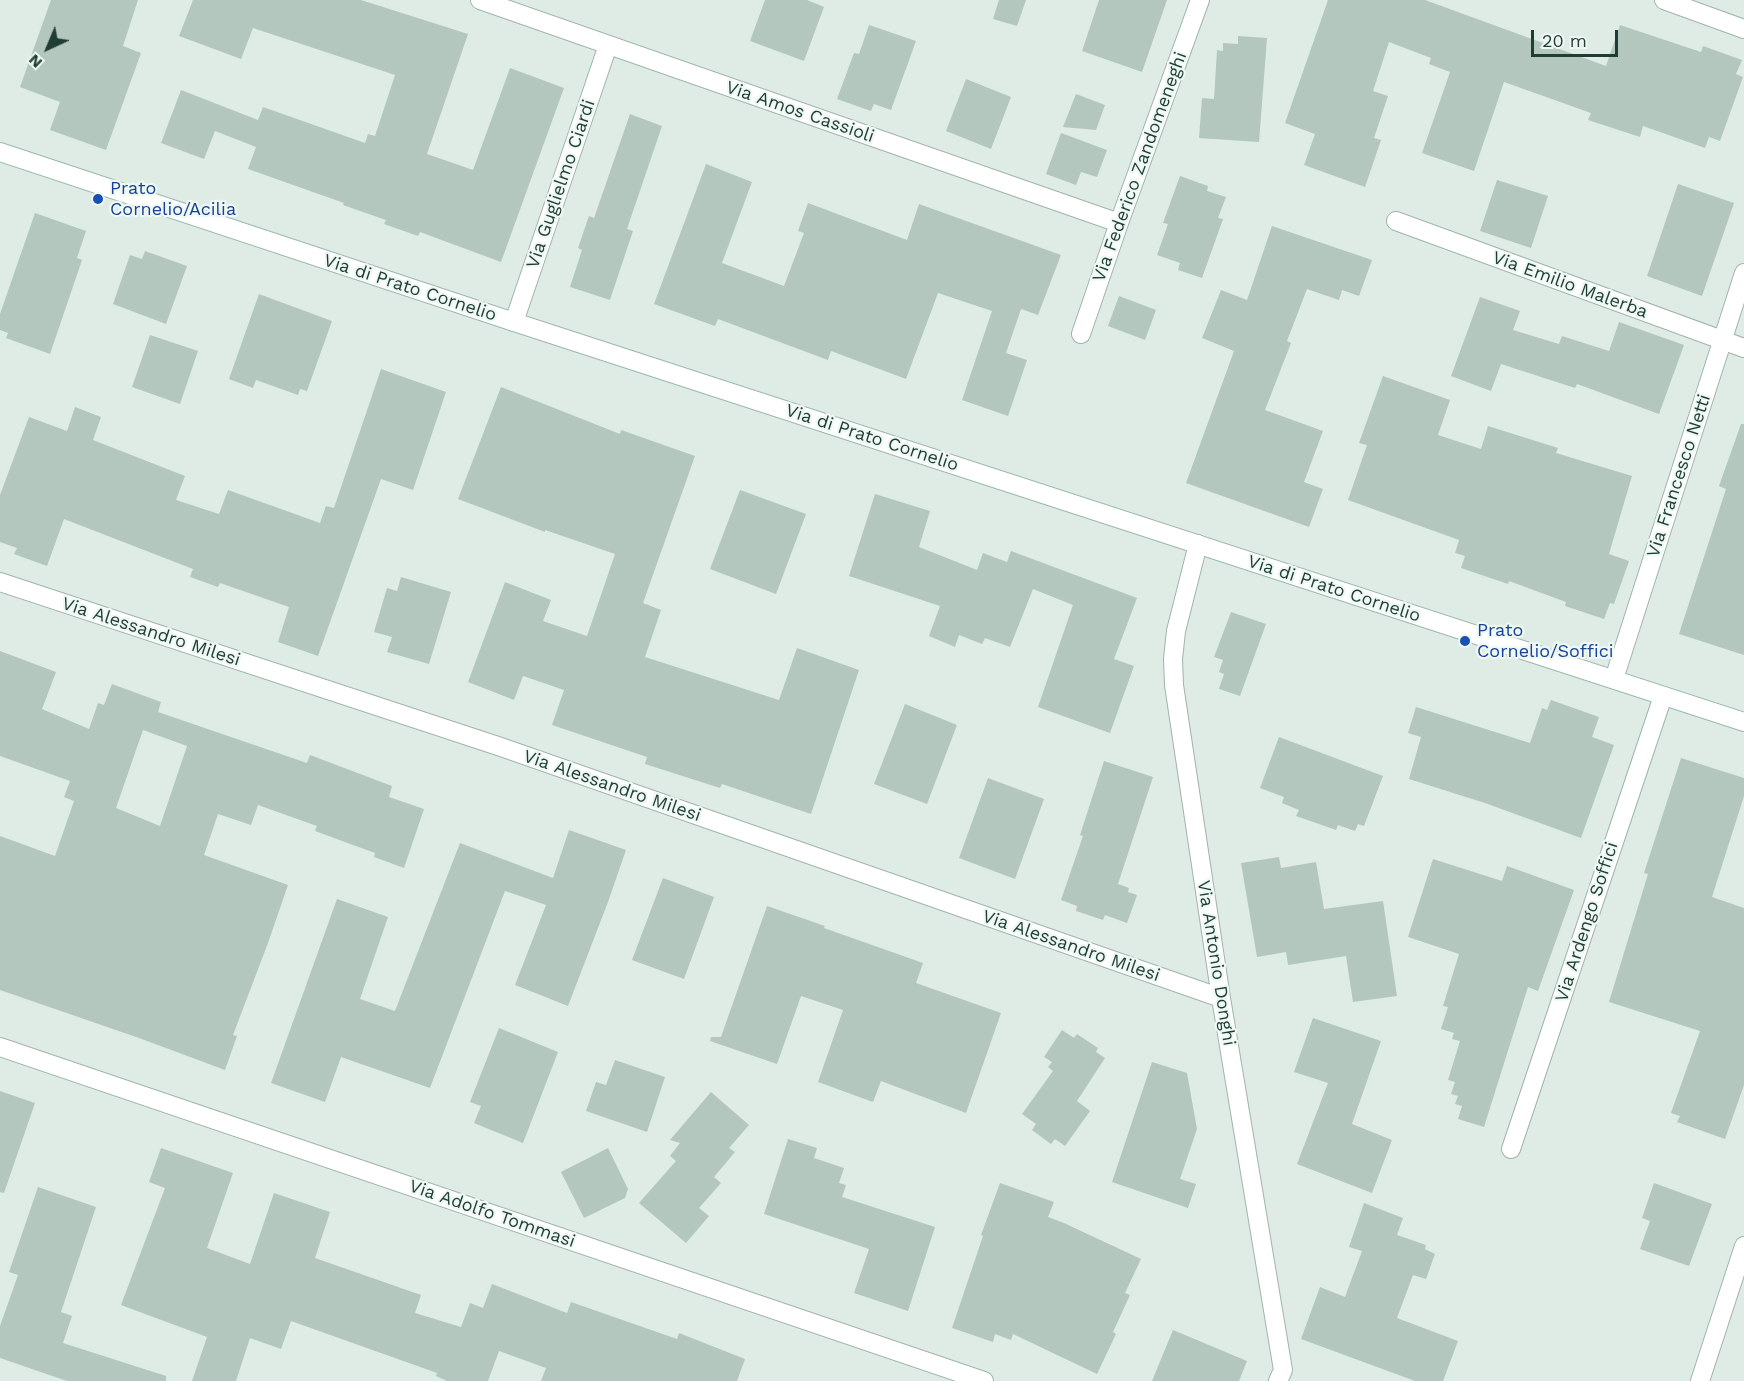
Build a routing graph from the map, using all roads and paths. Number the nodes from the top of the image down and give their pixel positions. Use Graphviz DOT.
graph roads {
  1 [pos="480,0"];
  2 [pos="1200,0"];
  3 [pos="1664,0"];
  4 [pos="1744,29"];
  5 [pos="608,45"];
  6 [pos="0,152"];
  7 [pos="1396,221"];
  8 [pos="1119,223"];
  9 [pos="1744,273"];
  10 [pos="514,322"];
  11 [pos="1082,334"];
  12 [pos="1722,340"];
  13 [pos="1744,348"];
  14 [pos="1198,544"];
  15 [pos="0,582"];
  16 [pos="1614,679"];
  17 [pos="1663,696"];
  18 [pos="1744,722"];
  19 [pos="1221,998"];
  20 [pos="0,1047"];
  21 [pos="1511,1149"];
  22 [pos="1744,1246"];
  23 [pos="984,1381"];
  24 [pos="1278,1381"];
  25 [pos="1700,1381"];
  1 -- 5 [label="street, Via Amos Cassioli"];
  2 -- 8 [label="street, Via Federico Zandomeneghi"];
  3 -- 4 [label="street"];
  5 -- 8 [label="street, Via Amos Cassioli"];
  5 -- 10 [label="street, Via Guglielmo Ciardi"];
  6 -- 10 [label="street, Via di Prato Cornelio"];
  7 -- 12 [label="street, Via Emilio Malerba"];
  8 -- 11 [label="street, Via Federico Zandomeneghi"];
  9 -- 12 [label="street, Via Francesco Netti"];
  10 -- 14 [label="street, Via di Prato Cornelio"];
  12 -- 13 [label="street, Via Emilio Malerba"];
  12 -- 16 [label="street, Via Francesco Netti"];
  14 -- 16 [label="street, Via di Prato Cornelio"];
  14 -- 19 [label="street, Via Antonio Donghi"];
  15 -- 19 [label="street, Via Alessandro Milesi"];
  16 -- 17 [label="street, Via di Prato Cornelio"];
  17 -- 18 [label="street, Via di Prato Cornelio"];
  17 -- 21 [label="street, Via Ardengo Soffici"];
  19 -- 24 [label="street, Via Antonio Donghi"];
  20 -- 23 [label="street, Via Adolfo Tommasi"];
  22 -- 25 [label="street"];
}
